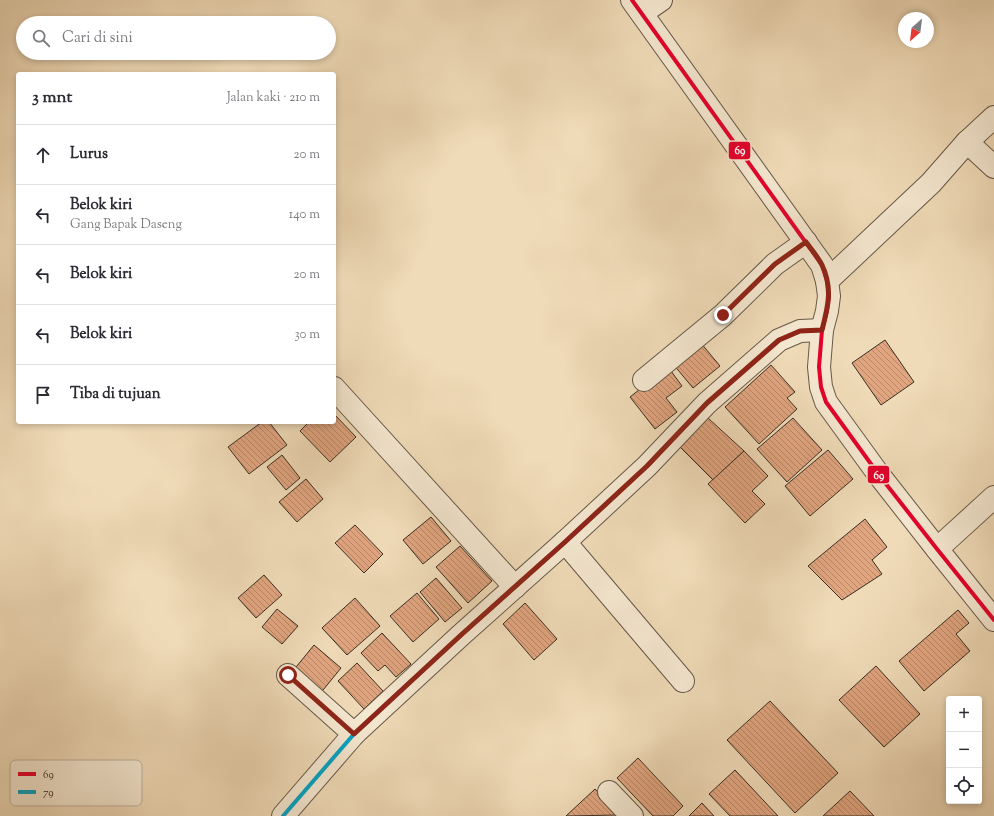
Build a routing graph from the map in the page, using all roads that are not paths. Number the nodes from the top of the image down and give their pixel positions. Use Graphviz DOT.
graph roads {
  1 [pos="661,0"];
  2 [pos="637,6"];
  3 [pos="994,117"];
  4 [pos="967,142"];
  5 [pos="994,167"];
  6 [pos="806,242"];
  7 [pos="827,281"];
  8 [pos="822,330"];
  9 [pos="644,380"];
  10 [pos="336,390"];
  11 [pos="994,497"];
  12 [pos="565,542"];
  13 [pos="937,549"];
  14 [pos="515,587"];
  15 [pos="994,620"];
  16 [pos="288,675"];
  17 [pos="683,681"];
  18 [pos="354,734"];
  19 [pos="609,792"];
  20 [pos="282,816"];
  21 [pos="632,816"];
  1 -- 2 [label="street"];
  2 -- 6 [label="street"];
  3 -- 4 [label="street"];
  4 -- 5 [label="street"];
  4 -- 7 [label="street"];
  6 -- 7 [label="street"];
  6 -- 9 [label="street"];
  7 -- 8 [label="street"];
  8 -- 12 [label="street"];
  8 -- 13 [label="street"];
  10 -- 14 [label="street"];
  11 -- 13 [label="street"];
  12 -- 14 [label="street"];
  12 -- 17 [label="street"];
  13 -- 15 [label="street"];
  14 -- 18 [label="street"];
  16 -- 18 [label="street"];
  18 -- 20 [label="street"];
  19 -- 21 [label="street"];
}
